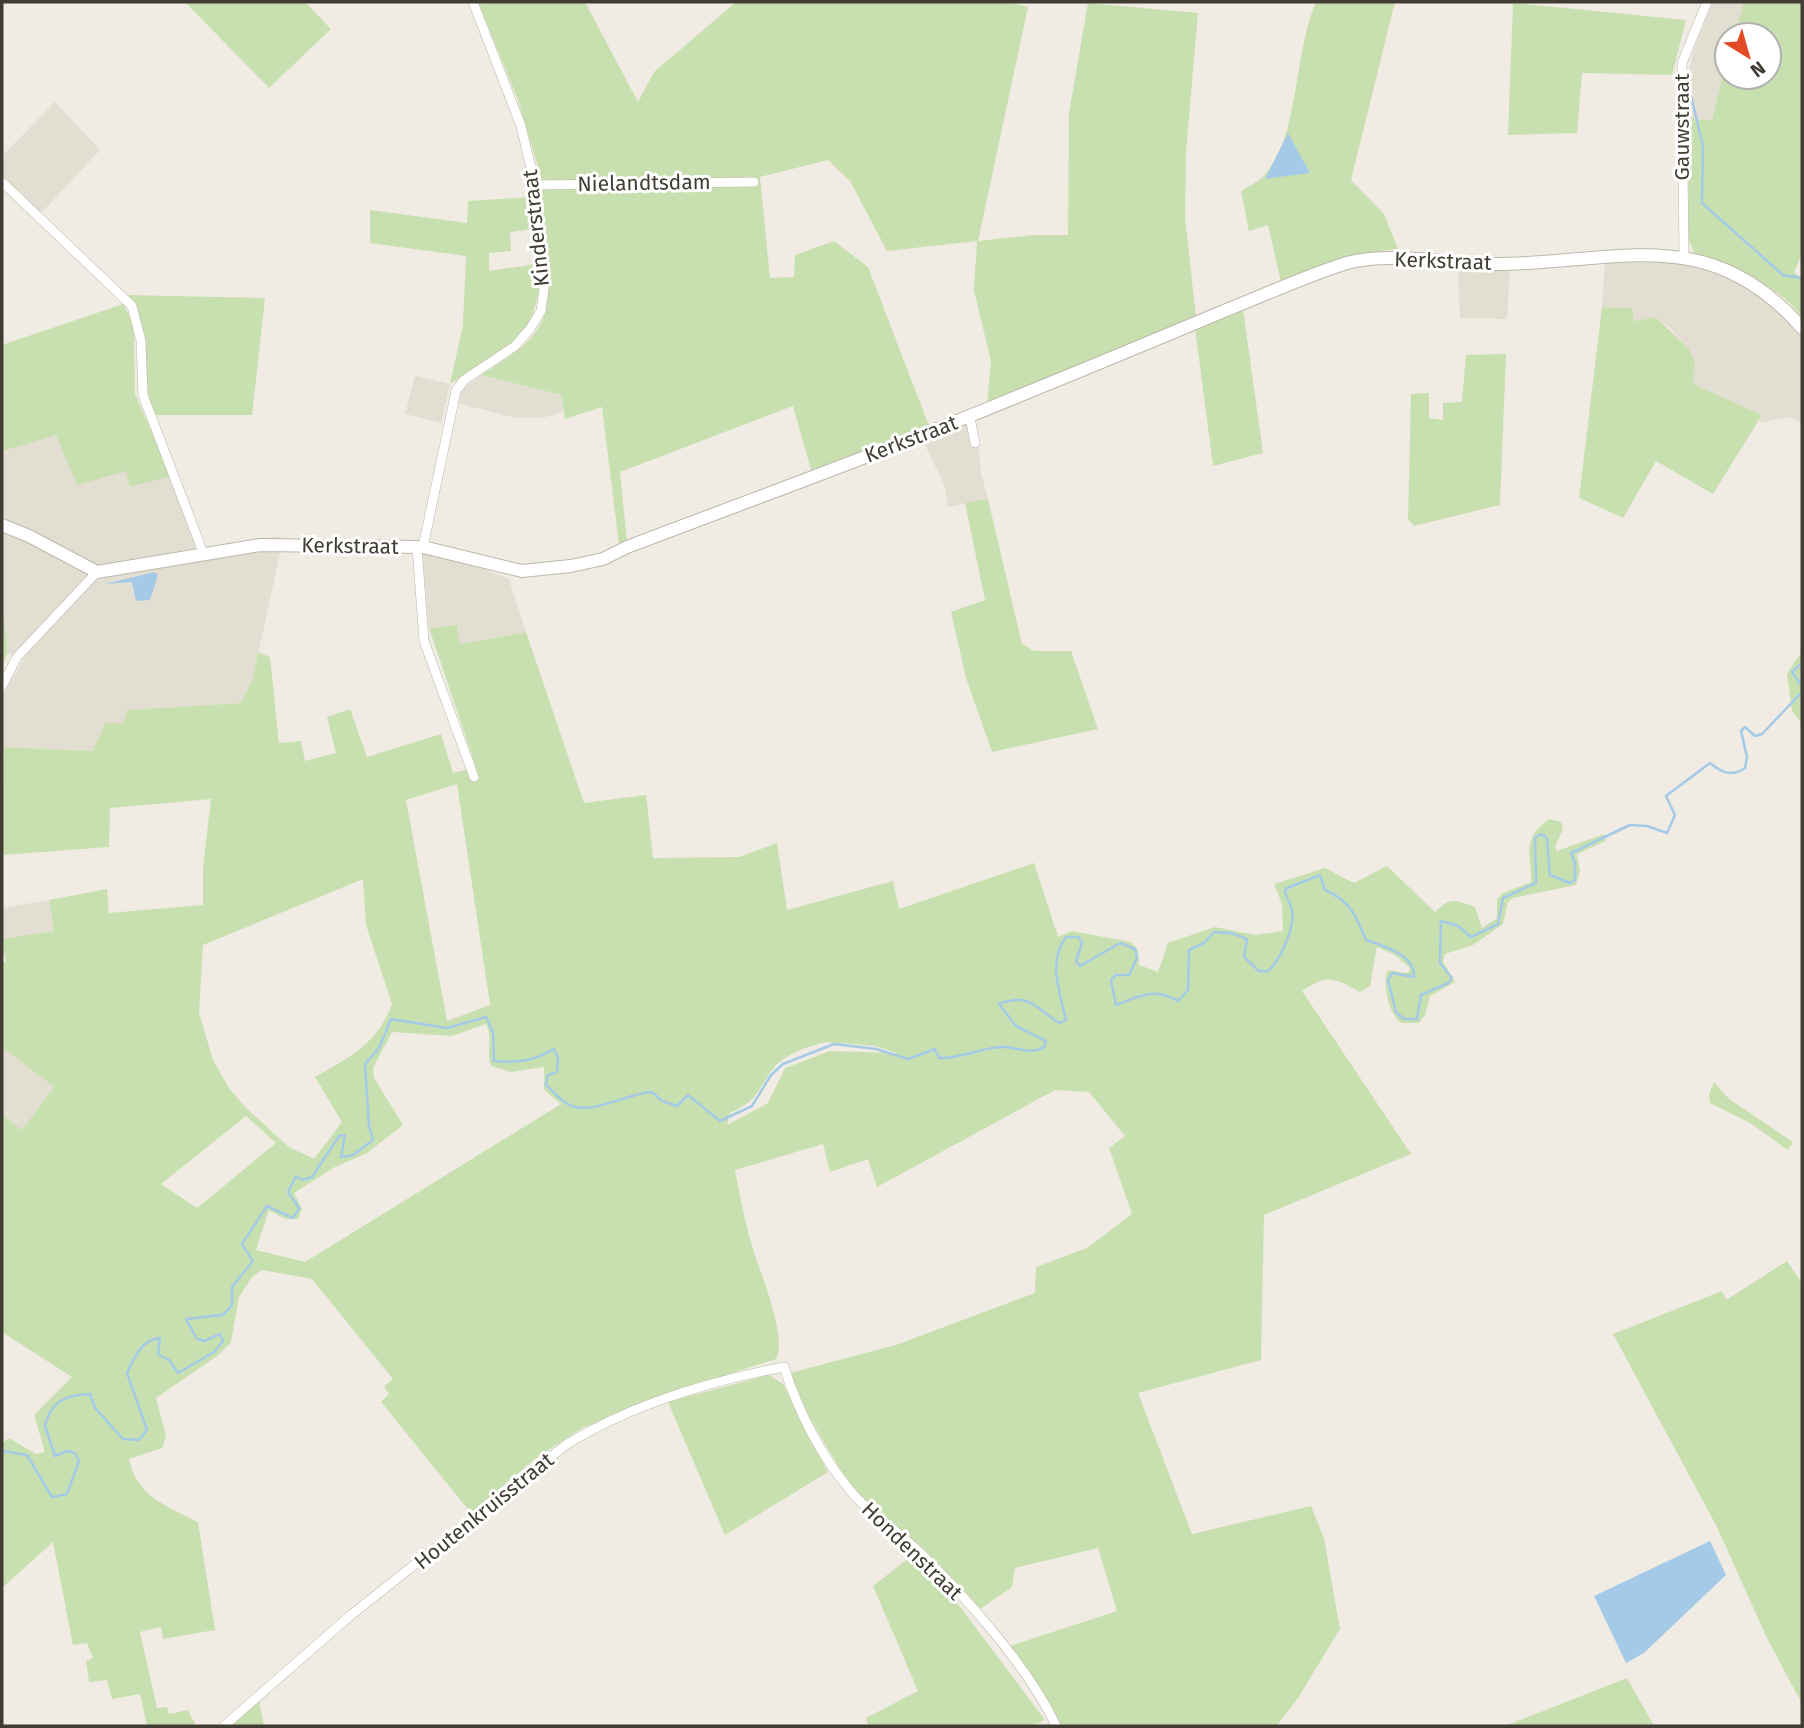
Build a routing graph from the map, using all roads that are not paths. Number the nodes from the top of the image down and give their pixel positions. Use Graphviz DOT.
graph roads {
  1 [pos="473,2"];
  2 [pos="1707,2"];
  3 [pos="2,182"];
  4 [pos="754,182"];
  5 [pos="535,185"];
  6 [pos="1684,257"];
  7 [pos="1802,328"];
  8 [pos="970,417"];
  9 [pos="975,443"];
  10 [pos="2,525"];
  11 [pos="420,547"];
  12 [pos="204,555"];
  13 [pos="97,572"];
  14 [pos="2,686"];
  15 [pos="474,777"];
  16 [pos="784,1367"];
  17 [pos="224,1726"];
  18 [pos="1056,1726"];
  1 -- 5 [label="street, Kinderstraat"];
  2 -- 6 [label="street, Gauwstraat"];
  3 -- 12 [label="street"];
  4 -- 5 [label="street, Nielandtsdam"];
  5 -- 11 [label="street, Kinderstraat"];
  6 -- 7 [label="street, Kerkstraat"];
  6 -- 8 [label="street, Kerkstraat"];
  8 -- 9 [label="street"];
  8 -- 11 [label="street, Kerkstraat"];
  10 -- 13 [label="street"];
  11 -- 12 [label="street, Kerkstraat"];
  11 -- 15 [label="street, Kinderstraat"];
  12 -- 13 [label="street, Kerkstraat"];
  13 -- 14 [label="street"];
  16 -- 17 [label="street, Houtenkruisstraat"];
  16 -- 18 [label="street, Hondenstraat"];
}
